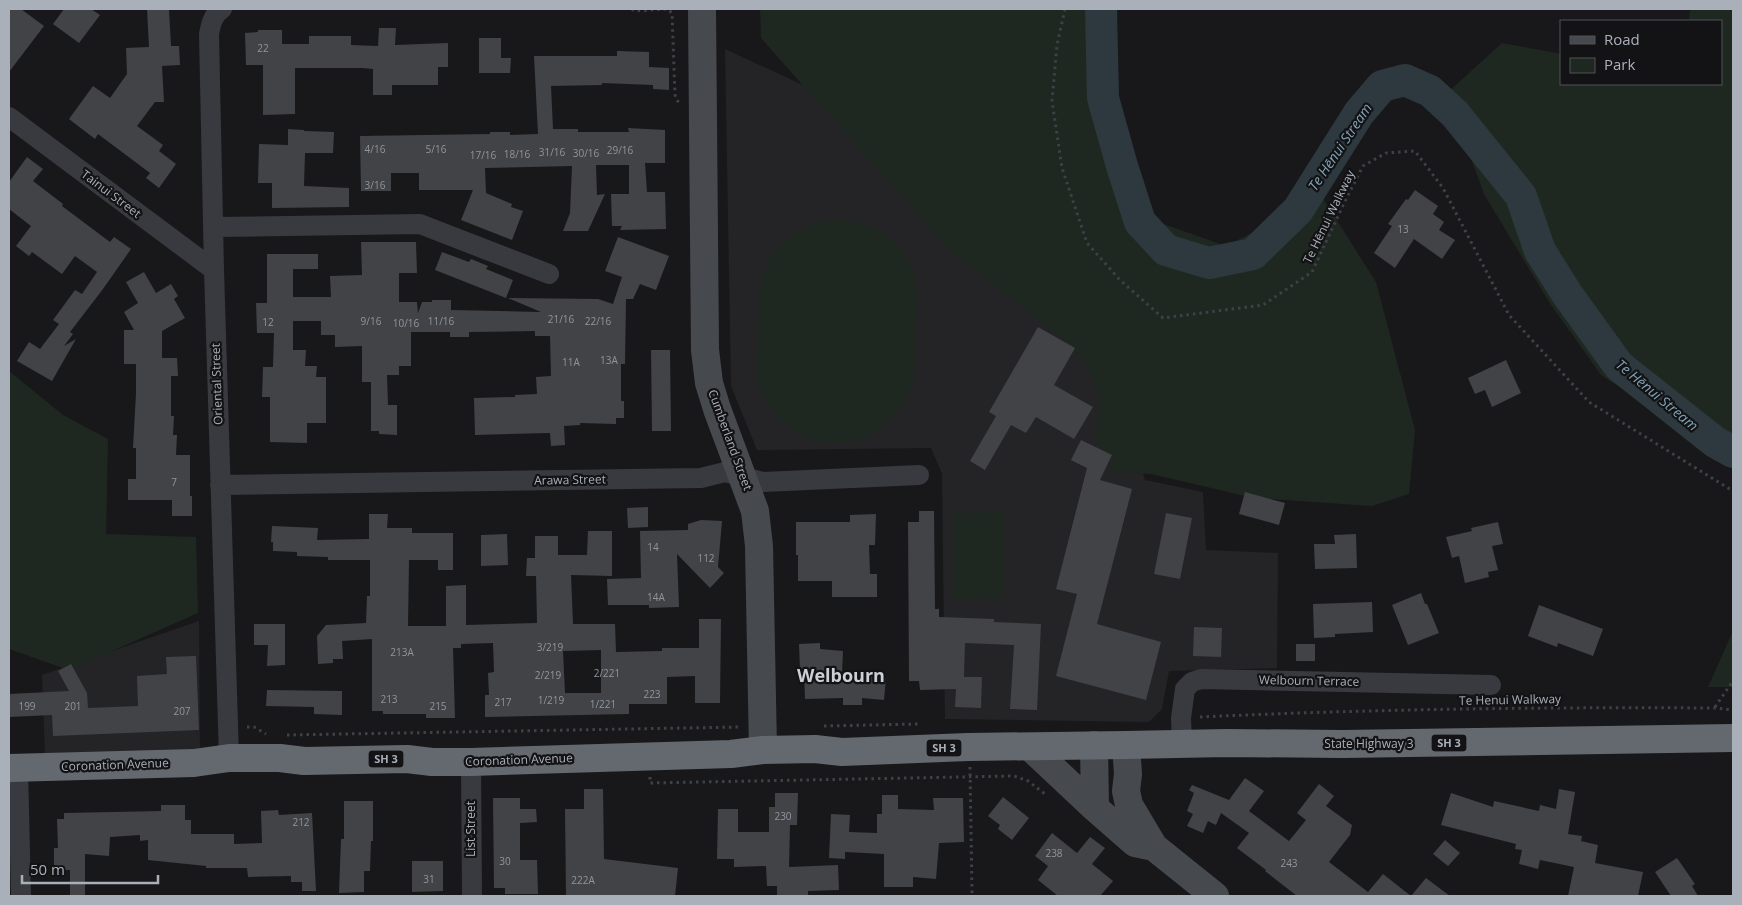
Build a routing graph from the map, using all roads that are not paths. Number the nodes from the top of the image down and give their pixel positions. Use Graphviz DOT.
graph roads {
  1 [pos="702,9"];
  2 [pos="220,10"];
  3 [pos="9,117"];
  4 [pos="213,227"];
  5 [pos="214,270"];
  6 [pos="549,274"];
  7 [pos="742,476"];
  8 [pos="919,476"];
  9 [pos="220,485"];
  10 [pos="1491,685"];
  11 [pos="1733,738"];
  12 [pos="1182,744"];
  13 [pos="1094,745"];
  14 [pos="1126,745"];
  15 [pos="1030,747"];
  16 [pos="763,750"];
  17 [pos="229,758"];
  18 [pos="470,762"];
  19 [pos="14,768"];
  20 [pos="1095,808"];
  21 [pos="1154,847"];
  22 [pos="21,896"];
  23 [pos="472,896"];
  24 [pos="1215,896"];
  1 -- 7 [label="main road, Cumberland Street"];
  2 -- 4 [label="street, Oriental Street"];
  3 -- 5 [label="street, Tainui Street"];
  4 -- 5 [label="street, Oriental Street"];
  4 -- 6 [label="street"];
  5 -- 9 [label="street, Oriental Street"];
  7 -- 8 [label="street, Arawa Street"];
  7 -- 9 [label="street, Arawa Street"];
  7 -- 16 [label="main road, Cumberland Street"];
  9 -- 17 [label="street, Oriental Street"];
  10 -- 12 [label="street, Welbourn Terrace"];
  11 -- 12 [label="highway, State Highway 3 / SH 3"];
  12 -- 14 [label="highway, State Highway 3 / SH 3"];
  13 -- 14 [label="highway, Coronation Avenue / SH 3"];
  13 -- 15 [label="highway, Coronation Avenue / SH 3"];
  13 -- 20 [label="main road"];
  14 -- 21 [label="main road"];
  15 -- 16 [label="highway, Coronation Avenue / SH 3"];
  15 -- 20 [label="main road"];
  16 -- 18 [label="highway, Coronation Avenue / SH 3"];
  17 -- 18 [label="highway, Coronation Avenue / SH 3"];
  17 -- 19 [label="highway, Coronation Avenue / SH 3"];
  18 -- 23 [label="street, List Street"];
  19 -- 22 [label="street"];
  20 -- 21 [label="main road"];
  21 -- 24 [label="main road"];
}
